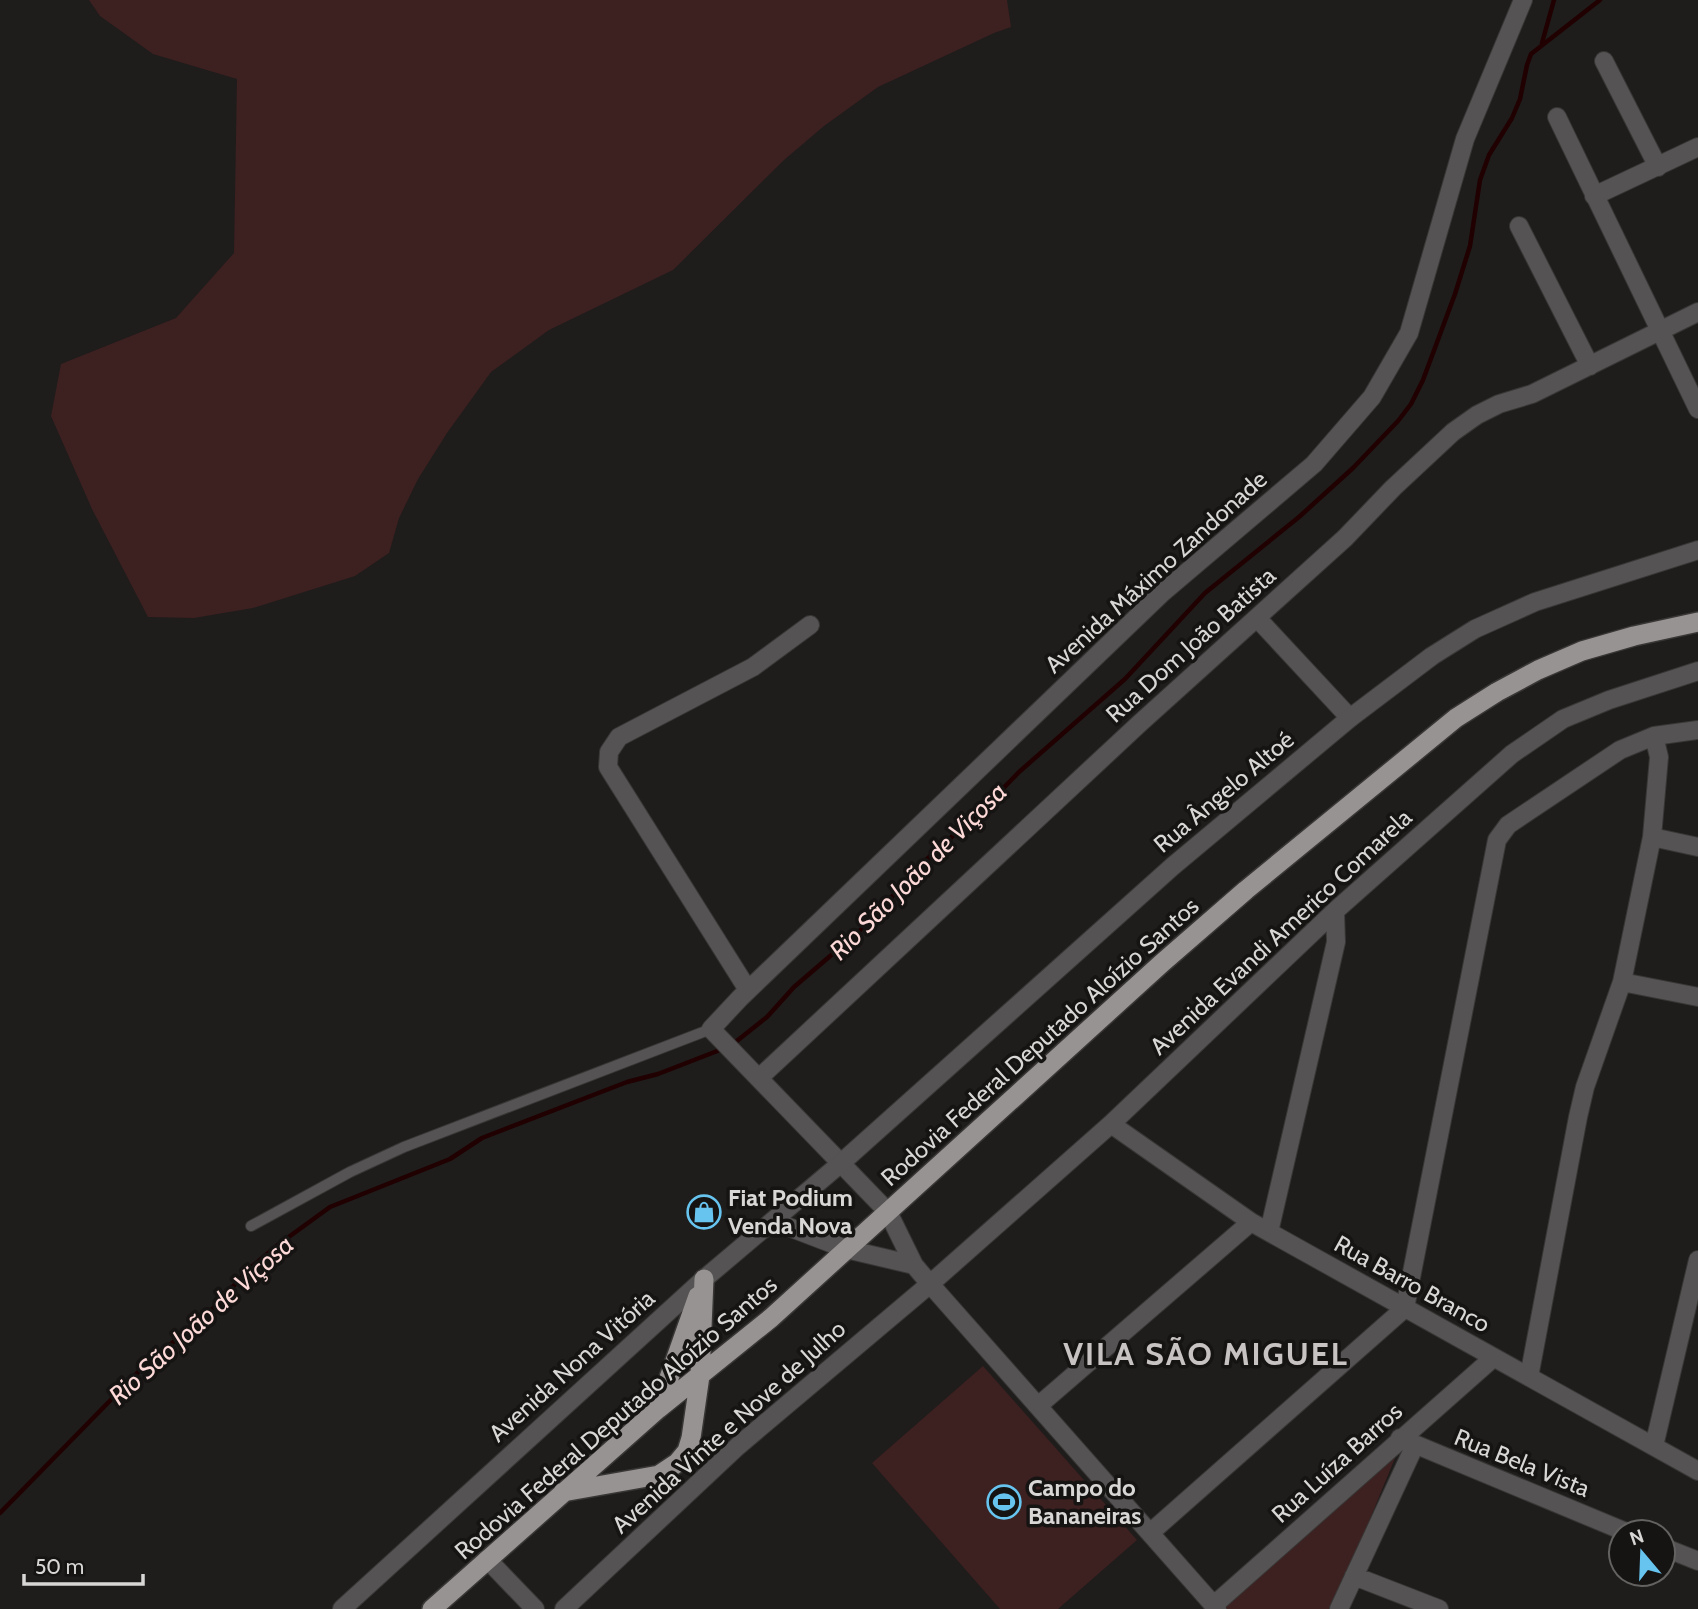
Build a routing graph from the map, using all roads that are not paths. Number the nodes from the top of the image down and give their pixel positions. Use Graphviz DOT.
graph roads {
  1 [pos="1523,0"];
  2 [pos="1604,61"];
  3 [pos="1557,117"];
  4 [pos="1698,147"];
  5 [pos="1658,167"];
  6 [pos="1594,196"];
  7 [pos="1520,226"];
  8 [pos="1698,312"];
  9 [pos="1659,331"];
  10 [pos="1590,366"];
  11 [pos="1698,409"];
  12 [pos="1698,550"];
  13 [pos="1257,618"];
  14 [pos="1698,622"];
  15 [pos="810,625"];
  16 [pos="1698,671"];
  17 [pos="1350,718"];
  18 [pos="1698,730"];
  19 [pos="1654,736"];
  20 [pos="1653,837"];
  21 [pos="1698,846"];
  22 [pos="1335,911"];
  23 [pos="1622,982"];
  24 [pos="748,990"];
  25 [pos="1698,997"];
  26 [pos="714,1031"];
  27 [pos="754,1073"];
  28 [pos="1111,1124"];
  29 [pos="840,1164"];
  30 [pos="888,1212"];
  31 [pos="773,1221"];
  32 [pos="1251,1222"];
  33 [pos="251,1226"];
  34 [pos="1269,1232"];
  35 [pos="846,1250"];
  36 [pos="1698,1260"];
  37 [pos="914,1265"];
  38 [pos="704,1279"];
  39 [pos="930,1284"];
  40 [pos="1405,1308"];
  41 [pos="1493,1358"];
  42 [pos="700,1376"];
  43 [pos="1529,1377"];
  44 [pos="1038,1406"];
  45 [pos="658,1409"];
  46 [pos="1408,1442"];
  47 [pos="1654,1446"];
  48 [pos="1698,1471"];
  49 [pos="562,1492"];
  50 [pos="1607,1524"];
  51 [pos="1150,1533"];
  52 [pos="1677,1553"];
  53 [pos="487,1559"];
  54 [pos="1698,1561"];
  55 [pos="1354,1576"];
  56 [pos="1216,1607"];
  57 [pos="342,1609"];
  58 [pos="432,1609"];
  59 [pos="535,1609"];
  60 [pos="564,1609"];
  61 [pos="1339,1609"];
  62 [pos="1440,1609"];
  1 -- 24 [label="street, Avenida Máximo Zandonade"];
  2 -- 5 [label="street"];
  3 -- 6 [label="street"];
  4 -- 5 [label="street"];
  5 -- 6 [label="street"];
  6 -- 9 [label="street"];
  7 -- 10 [label="street"];
  8 -- 9 [label="street, Rua Dom João Batista"];
  9 -- 10 [label="street, Rua Dom João Batista"];
  9 -- 11 [label="street"];
  10 -- 13 [label="street, Rua Dom João Batista"];
  12 -- 17 [label="street, Rua Ângelo Altoé"];
  13 -- 17 [label="street"];
  13 -- 27 [label="street, Rua Dom João Batista"];
  14 -- 30 [label="highway, Rodovia Federal Deputado Aloízio Santos"];
  15 -- 24 [label="street"];
  16 -- 22 [label="street, Avenida Evandi Americo Comarela"];
  17 -- 29 [label="street, Rua Ângelo Altoé"];
  18 -- 19 [label="street"];
  19 -- 20 [label="street"];
  19 -- 40 [label="street"];
  20 -- 21 [label="street"];
  20 -- 23 [label="street"];
  22 -- 28 [label="street, Avenida Evandi Americo Comarela"];
  22 -- 34 [label="street"];
  23 -- 25 [label="street"];
  23 -- 43 [label="street"];
  24 -- 26 [label="street, Avenida Máximo Zandonade"];
  26 -- 27 [label="street"];
  26 -- 33 [label="lane"];
  27 -- 29 [label="street"];
  28 -- 32 [label="street, Rua Barro Branco"];
  28 -- 39 [label="street, Avenida Evandi Americo Comarela"];
  29 -- 30 [label="street"];
  29 -- 31 [label="street, Avenida Nona Vitória"];
  30 -- 35 [label="highway, Rodovia Federal Deputado Aloízio Santos"];
  30 -- 37 [label="street"];
  31 -- 35 [label="street"];
  31 -- 38 [label="street, Avenida Nona Vitória"];
  32 -- 34 [label="street, Rua Barro Branco"];
  32 -- 44 [label="street"];
  34 -- 40 [label="street, Rua Barro Branco"];
  35 -- 37 [label="street"];
  35 -- 42 [label="highway, Rodovia Federal Deputado Aloízio Santos"];
  36 -- 47 [label="street"];
  37 -- 39 [label="street"];
  38 -- 42 [label="highway"];
  38 -- 45 [label="highway"];
  38 -- 57 [label="street, Avenida Nona Vitória"];
  39 -- 44 [label="street"];
  39 -- 60 [label="street, Avenida Vinte e Nove de Julho"];
  40 -- 41 [label="street, Rua Barro Branco"];
  40 -- 51 [label="street"];
  41 -- 43 [label="street, Rua Barro Branco"];
  41 -- 46 [label="street, Rua Luíza Barros"];
  42 -- 45 [label="highway, Rodovia Federal Deputado Aloízio Santos"];
  42 -- 49 [label="highway"];
  43 -- 47 [label="street, Rua Barro Branco"];
  44 -- 51 [label="street"];
  45 -- 49 [label="highway, Rodovia Federal Deputado Aloízio Santos"];
  46 -- 50 [label="street, Rua Bela Vista"];
  46 -- 55 [label="street"];
  46 -- 56 [label="street, Rua Luíza Barros"];
  47 -- 48 [label="street, Rua Barro Branco"];
  49 -- 53 [label="highway, Rodovia Federal Deputado Aloízio Santos"];
  51 -- 56 [label="street"];
  52 -- 54 [label="street"];
  53 -- 58 [label="highway, Rodovia Federal Deputado Aloízio Santos"];
  53 -- 59 [label="street"];
  55 -- 61 [label="street"];
  55 -- 62 [label="street"];
}
